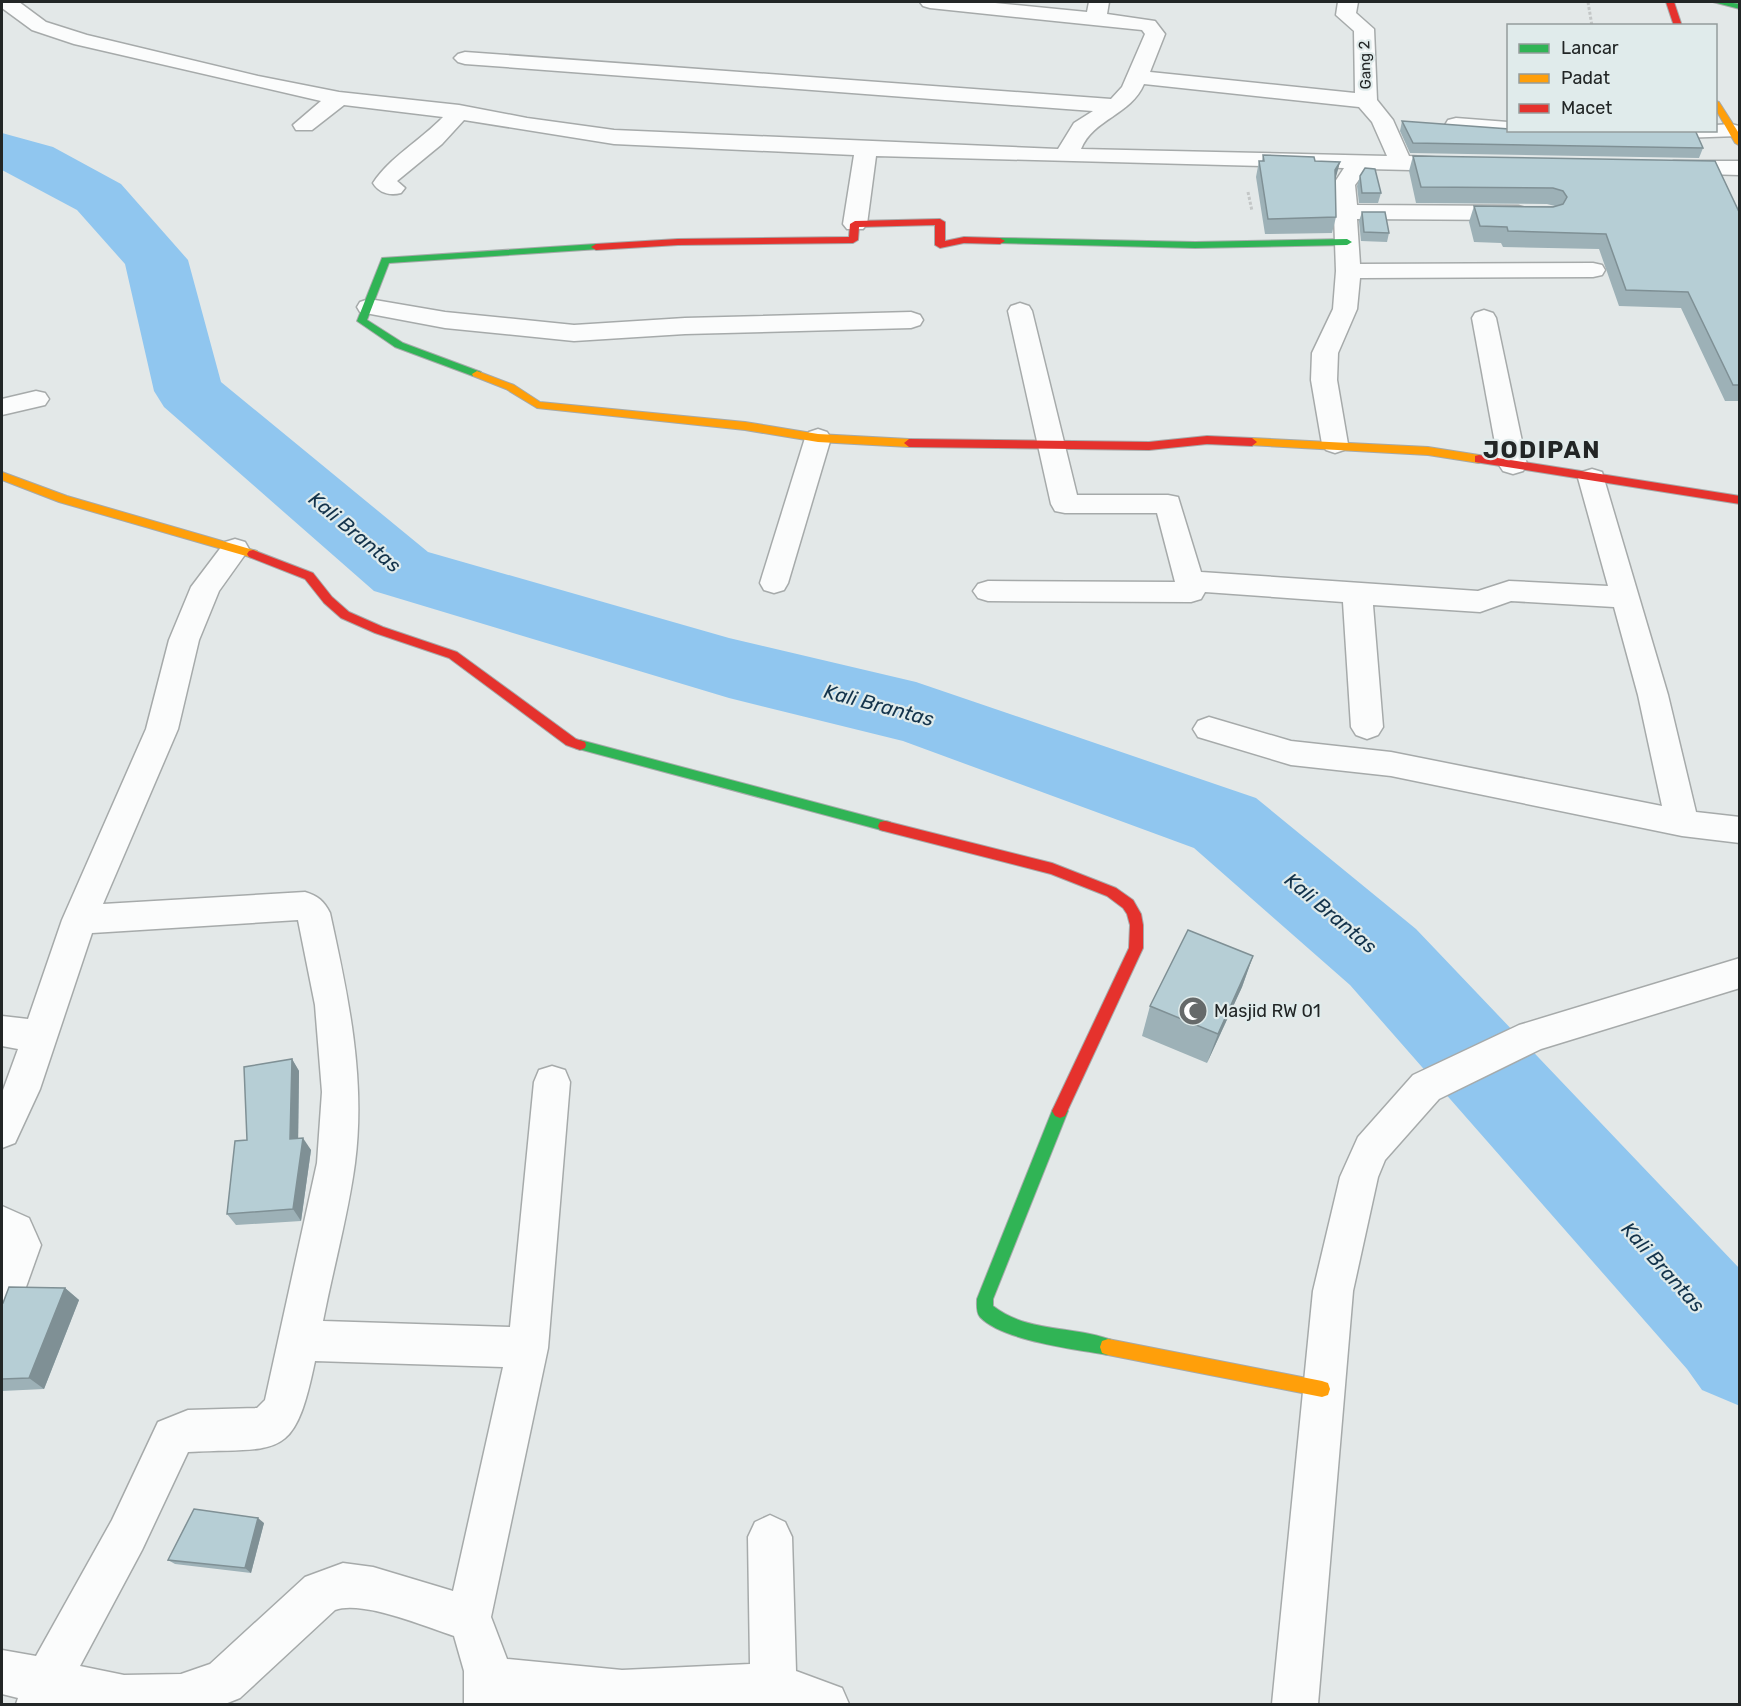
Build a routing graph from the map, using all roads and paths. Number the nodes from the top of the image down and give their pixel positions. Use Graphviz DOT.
graph roads {
  1 [pos="7,2"];
  2 [pos="930,2"];
  3 [pos="1348,2"];
  4 [pos="1588,2"];
  5 [pos="1670,2"];
  6 [pos="1717,2"];
  7 [pos="1740,7"];
  8 [pos="1097,10"];
  9 [pos="1592,24"];
  10 [pos="1677,24"];
  11 [pos="465,57"];
  12 [pos="1139,77"];
  13 [pos="339,98"];
  14 [pos="1366,101"];
  15 [pos="1115,106"];
  16 [pos="1717,106"];
  17 [pos="459,112"];
  18 [pos="1382,120"];
  19 [pos="1405,121"];
  20 [pos="1440,124"];
  21 [pos="304,125"];
  22 [pos="1507,129"];
  23 [pos="1626,132"];
  24 [pos="1735,137"];
  25 [pos="867,149"];
  26 [pos="1067,155"];
  27 [pos="1241,159"];
  28 [pos="1360,162"];
  29 [pos="1401,163"];
  30 [pos="1471,164"];
  31 [pos="1647,168"];
  32 [pos="1740,168"];
  33 [pos="393,188"];
  34 [pos="1346,212"];
  35 [pos="1535,213"];
  36 [pos="855,224"];
  37 [pos="1347,242"];
  38 [pos="1258,244"];
  39 [pos="1593,270"];
  40 [pos="1348,271"];
  41 [pos="369,307"];
  42 [pos="1020,311"];
  43 [pos="1484,318"];
  44 [pos="910,320"];
  45 [pos="36,399"];
  46 [pos="2,407"];
  47 [pos="818,438"];
  48 [pos="1335,444"];
  49 [pos="1053,445"];
  50 [pos="1513,465"];
  51 [pos="2,476"];
  52 [pos="1592,478"];
  53 [pos="1740,500"];
  54 [pos="235,549"];
  55 [pos="1189,581"];
  56 [pos="774,583"];
  57 [pos="988,591"];
  58 [pos="1357,593"];
  59 [pos="1625,597"];
  60 [pos="1367,727"];
  61 [pos="1209,729"];
  62 [pos="1682,823"];
  63 [pos="1740,830"];
  64 [pos="79,920"];
  65 [pos="1740,973"];
  66 [pos="2,1031"];
  67 [pos="40,1036"];
  68 [pos="552,1082"];
  69 [pos="2,1131"];
  70 [pos="2,1224"];
  71 [pos="2,1301"];
  72 [pos="298,1340"];
  73 [pos="528,1348"];
  74 [pos="1322,1389"];
  75 [pos="770,1538"];
  76 [pos="469,1618"];
  77 [pos="2,1672"];
  78 [pos="488,1692"];
  79 [pos="43,1693"];
  80 [pos="773,1695"];
  81 [pos="826,1704"];
  82 [pos="1295,1704"];
  1 -- 13 [label="street"];
  2 -- 8 [label="street"];
  3 -- 14 [label="street, Gang 2"];
  4 -- 9 [label="path"];
  5 -- 10 [label="street"];
  6 -- 7 [label="street"];
  8 -- 12 [label="street"];
  11 -- 15 [label="street"];
  12 -- 14 [label="street"];
  12 -- 15 [label="street"];
  13 -- 17 [label="street"];
  13 -- 21 [label="street"];
  14 -- 18 [label="street, Gang 2"];
  15 -- 26 [label="street"];
  16 -- 24 [label="street"];
  17 -- 25 [label="street"];
  17 -- 33 [label="street"];
  18 -- 19 [label="street"];
  18 -- 29 [label="street, Gang 2"];
  20 -- 22 [label="street"];
  23 -- 24 [label="street"];
  25 -- 26 [label="street"];
  25 -- 36 [label="street"];
  26 -- 27 [label="street"];
  27 -- 28 [label="street"];
  27 -- 38 [label="path"];
  28 -- 29 [label="street"];
  28 -- 34 [label="street"];
  29 -- 30 [label="street"];
  31 -- 32 [label="street"];
  34 -- 35 [label="street"];
  34 -- 37 [label="street"];
  36 -- 38 [label="street"];
  36 -- 41 [label="street"];
  37 -- 38 [label="street"];
  37 -- 40 [label="street"];
  39 -- 40 [label="street"];
  40 -- 48 [label="street"];
  41 -- 44 [label="street"];
  41 -- 47 [label="street"];
  42 -- 49 [label="street"];
  43 -- 50 [label="street"];
  45 -- 46 [label="street"];
  47 -- 49 [label="street"];
  47 -- 56 [label="street"];
  48 -- 49 [label="street"];
  48 -- 50 [label="street"];
  49 -- 55 [label="street"];
  50 -- 52 [label="street"];
  51 -- 54 [label="street"];
  52 -- 53 [label="street"];
  52 -- 59 [label="street"];
  54 -- 64 [label="street"];
  54 -- 74 [label="street"];
  55 -- 57 [label="street"];
  55 -- 58 [label="street"];
  58 -- 59 [label="street"];
  58 -- 60 [label="street"];
  59 -- 62 [label="street"];
  61 -- 62 [label="street"];
  62 -- 63 [label="street"];
  64 -- 67 [label="street"];
  64 -- 72 [label="street"];
  65 -- 74 [label="street"];
  66 -- 67 [label="street"];
  67 -- 69 [label="street"];
  68 -- 73 [label="street"];
  70 -- 71 [label="street"];
  72 -- 73 [label="street"];
  72 -- 79 [label="street"];
  73 -- 76 [label="street"];
  74 -- 82 [label="street"];
  75 -- 80 [label="street"];
  76 -- 78 [label="street"];
  76 -- 79 [label="street"];
  77 -- 79 [label="street"];
  78 -- 80 [label="street"];
  80 -- 81 [label="street"];
}
